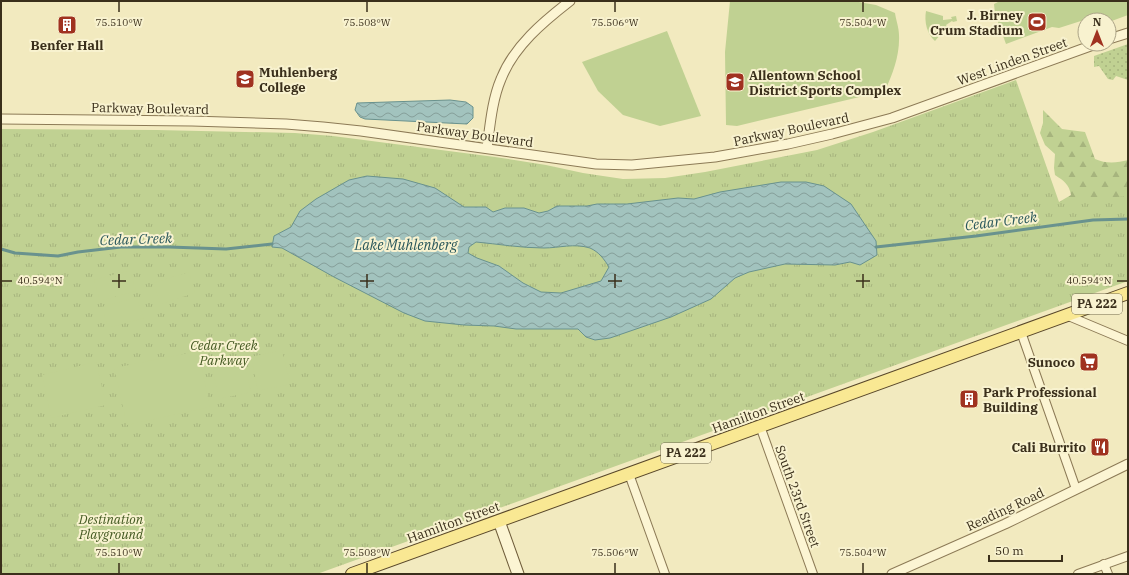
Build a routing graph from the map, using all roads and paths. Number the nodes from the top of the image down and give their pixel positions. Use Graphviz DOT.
graph roads {
  1 [pos="570,1"];
  2 [pos="1128,32"];
  3 [pos="1117,36"];
  4 [pos="1077,51"];
  5 [pos="937,102"];
  6 [pos="1,119"];
  7 [pos="487,148"];
  8 [pos="1128,293"];
  9 [pos="1066,315"];
  10 [pos="1021,332"];
  11 [pos="1128,341"];
  12 [pos="760,426"];
  13 [pos="1128,464"];
  14 [pos="629,474"];
  15 [pos="1076,489"];
  16 [pos="499,521"];
  17 [pos="1128,556"];
  18 [pos="1104,564"];
  19 [pos="370,571"];
  20 [pos="352,574"];
  21 [pos="518,574"];
  22 [pos="665,574"];
  23 [pos="813,574"];
  24 [pos="892,574"];
  25 [pos="1078,574"];
  26 [pos="1108,574"];
  1 -- 7 [label="street"];
  2 -- 3 [label="street"];
  4 -- 5 [label="street, West Linden Street"];
  5 -- 7 [label="street, Parkway Boulevard"];
  6 -- 7 [label="street, Parkway Boulevard"];
  8 -- 9 [label="main road, Hamilton Street / PA 222"];
  9 -- 10 [label="main road, Hamilton Street / PA 222"];
  9 -- 11 [label="street"];
  10 -- 12 [label="main road, Hamilton Street / PA 222"];
  10 -- 15 [label="street"];
  12 -- 14 [label="main road, Hamilton Street / PA 222"];
  12 -- 23 [label="street, South 23rd Street"];
  13 -- 15 [label="street, Reading Road"];
  14 -- 16 [label="main road, Hamilton Street / PA 222"];
  14 -- 22 [label="street"];
  15 -- 24 [label="street, Reading Road"];
  16 -- 19 [label="main road, Hamilton Street / PA 222"];
  16 -- 21 [label="main road"];
  17 -- 18 [label="street"];
  18 -- 25 [label="street"];
  18 -- 26 [label="street"];
  19 -- 20 [label="main road, Hamilton Street / PA 222"];
}
